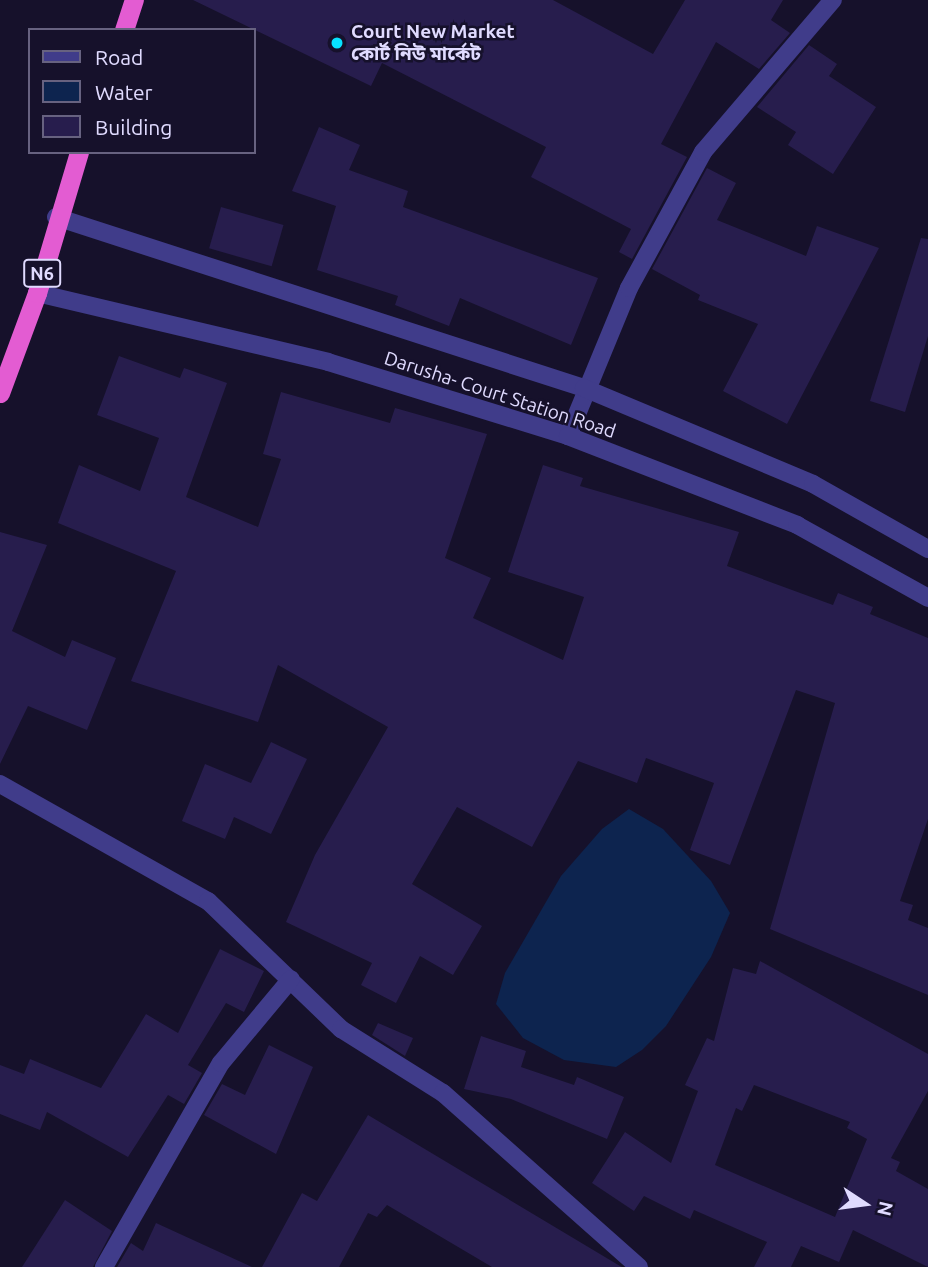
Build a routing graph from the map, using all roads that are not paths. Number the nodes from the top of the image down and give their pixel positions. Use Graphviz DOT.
graph roads {
  1 [pos="135,0"];
  2 [pos="833,0"];
  3 [pos="125,28"];
  4 [pos="78,154"];
  5 [pos="56,217"];
  6 [pos="37,293"];
  7 [pos="584,388"];
  8 [pos="0,393"];
  9 [pos="568,436"];
  10 [pos="928,549"];
  11 [pos="928,598"];
  12 [pos="0,784"];
  13 [pos="291,979"];
  14 [pos="104,1267"];
  15 [pos="639,1267"];
  1 -- 3 [label="highway"];
  2 -- 7 [label="street"];
  4 -- 5 [label="highway, N6"];
  5 -- 6 [label="highway, N6"];
  5 -- 7 [label="street, Darusha- Court Station Road"];
  6 -- 8 [label="highway, N6"];
  6 -- 9 [label="street, Darusha- Court Station Road"];
  7 -- 9 [label="street"];
  7 -- 10 [label="street, Darusha- Court Station Road"];
  9 -- 11 [label="street, Darusha- Court Station Road"];
  12 -- 13 [label="street"];
  13 -- 14 [label="street"];
  13 -- 15 [label="street"];
}
